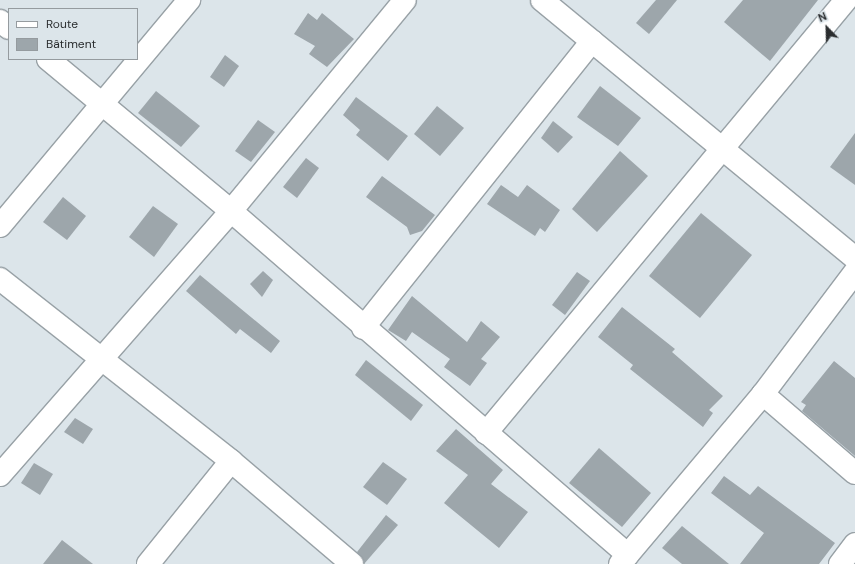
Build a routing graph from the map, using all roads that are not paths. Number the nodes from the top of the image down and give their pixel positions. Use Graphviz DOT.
graph roads {
  1 [pos="189,0"];
  2 [pos="405,0"];
  3 [pos="542,0"];
  4 [pos="846,0"];
  5 [pos="0,21"];
  6 [pos="8,27"];
  7 [pos="592,41"];
  8 [pos="49,60"];
  9 [pos="138,60"];
  10 [pos="138,60"];
  11 [pos="102,102"];
  12 [pos="721,148"];
  13 [pos="231,211"];
  14 [pos="0,226"];
  15 [pos="855,258"];
  16 [pos="855,272"];
  17 [pos="0,279"];
  18 [pos="363,328"];
  19 [pos="102,357"];
  20 [pos="763,394"];
  21 [pos="486,433"];
  22 [pos="231,461"];
  23 [pos="855,473"];
  24 [pos="0,475"];
  25 [pos="855,544"];
  26 [pos="624,559"];
  27 [pos="148,564"];
  28 [pos="352,564"];
  29 [pos="840,564"];
  1 -- 9 [label="street"];
  2 -- 13 [label="street"];
  3 -- 7 [label="street"];
  4 -- 12 [label="street"];
  5 -- 6 [label="street"];
  7 -- 12 [label="street"];
  7 -- 18 [label="street"];
  8 -- 11 [label="street"];
  10 -- 11 [label="street"];
  11 -- 13 [label="street"];
  11 -- 14 [label="street"];
  12 -- 15 [label="street"];
  12 -- 21 [label="street"];
  13 -- 18 [label="street"];
  13 -- 19 [label="street"];
  16 -- 20 [label="street"];
  17 -- 19 [label="street"];
  18 -- 21 [label="street"];
  19 -- 22 [label="street"];
  19 -- 24 [label="street"];
  20 -- 23 [label="street"];
  20 -- 26 [label="street"];
  21 -- 26 [label="street"];
  22 -- 27 [label="street"];
  22 -- 28 [label="street"];
  25 -- 29 [label="street"];
}
